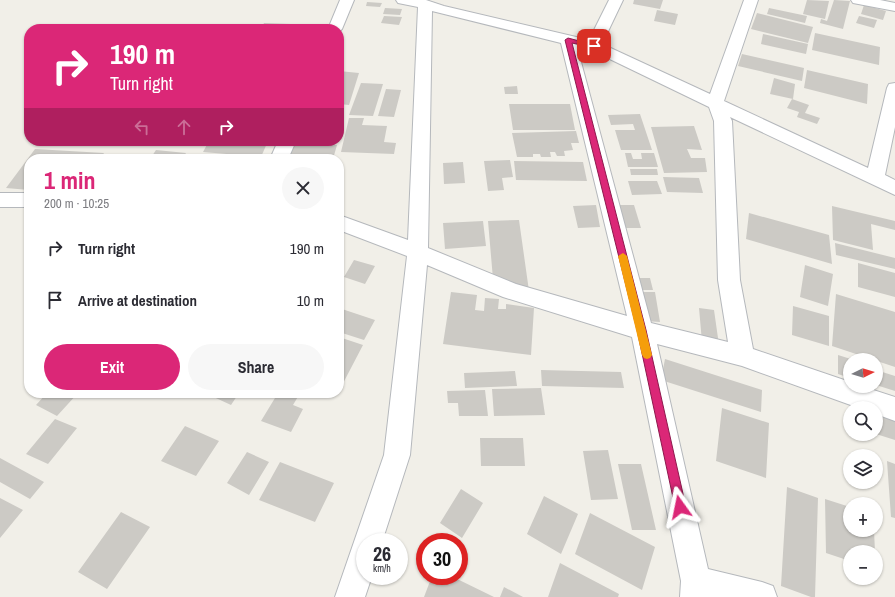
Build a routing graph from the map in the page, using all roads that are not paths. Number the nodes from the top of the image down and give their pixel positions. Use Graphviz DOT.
graph roads {
  1 [pos="347,0"];
  2 [pos="403,0"];
  3 [pos="616,0"];
  4 [pos="751,0"];
  5 [pos="858,0"];
  6 [pos="434,4"];
  7 [pos="895,8"];
  8 [pos="337,24"];
  9 [pos="568,40"];
  10 [pos="594,46"];
  11 [pos="895,88"];
  12 [pos="715,102"];
  13 [pos="875,178"];
  14 [pos="895,188"];
  15 [pos="0,200"];
  16 [pos="24,200"];
  17 [pos="344,224"];
  18 [pos="418,252"];
  19 [pos="642,330"];
  20 [pos="742,356"];
  21 [pos="895,409"];
  22 [pos="371,533"];
  23 [pos="356,579"];
  24 [pos="696,589"];
  25 [pos="350,597"];
  26 [pos="762,597"];
  1 -- 8 [label="street"];
  2 -- 6 [label="street"];
  3 -- 10 [label="street"];
  4 -- 12 [label="street"];
  5 -- 7 [label="street"];
  6 -- 9 [label="street"];
  6 -- 18 [label="street"];
  9 -- 10 [label="street"];
  9 -- 19 [label="street"];
  10 -- 12 [label="street"];
  11 -- 13 [label="street"];
  12 -- 13 [label="street"];
  12 -- 20 [label="street"];
  13 -- 14 [label="street"];
  15 -- 16 [label="street"];
  17 -- 18 [label="street"];
  18 -- 19 [label="street"];
  18 -- 22 [label="street"];
  19 -- 20 [label="street"];
  19 -- 24 [label="street"];
  20 -- 21 [label="street"];
  23 -- 25 [label="street"];
  24 -- 26 [label="street"];
}
